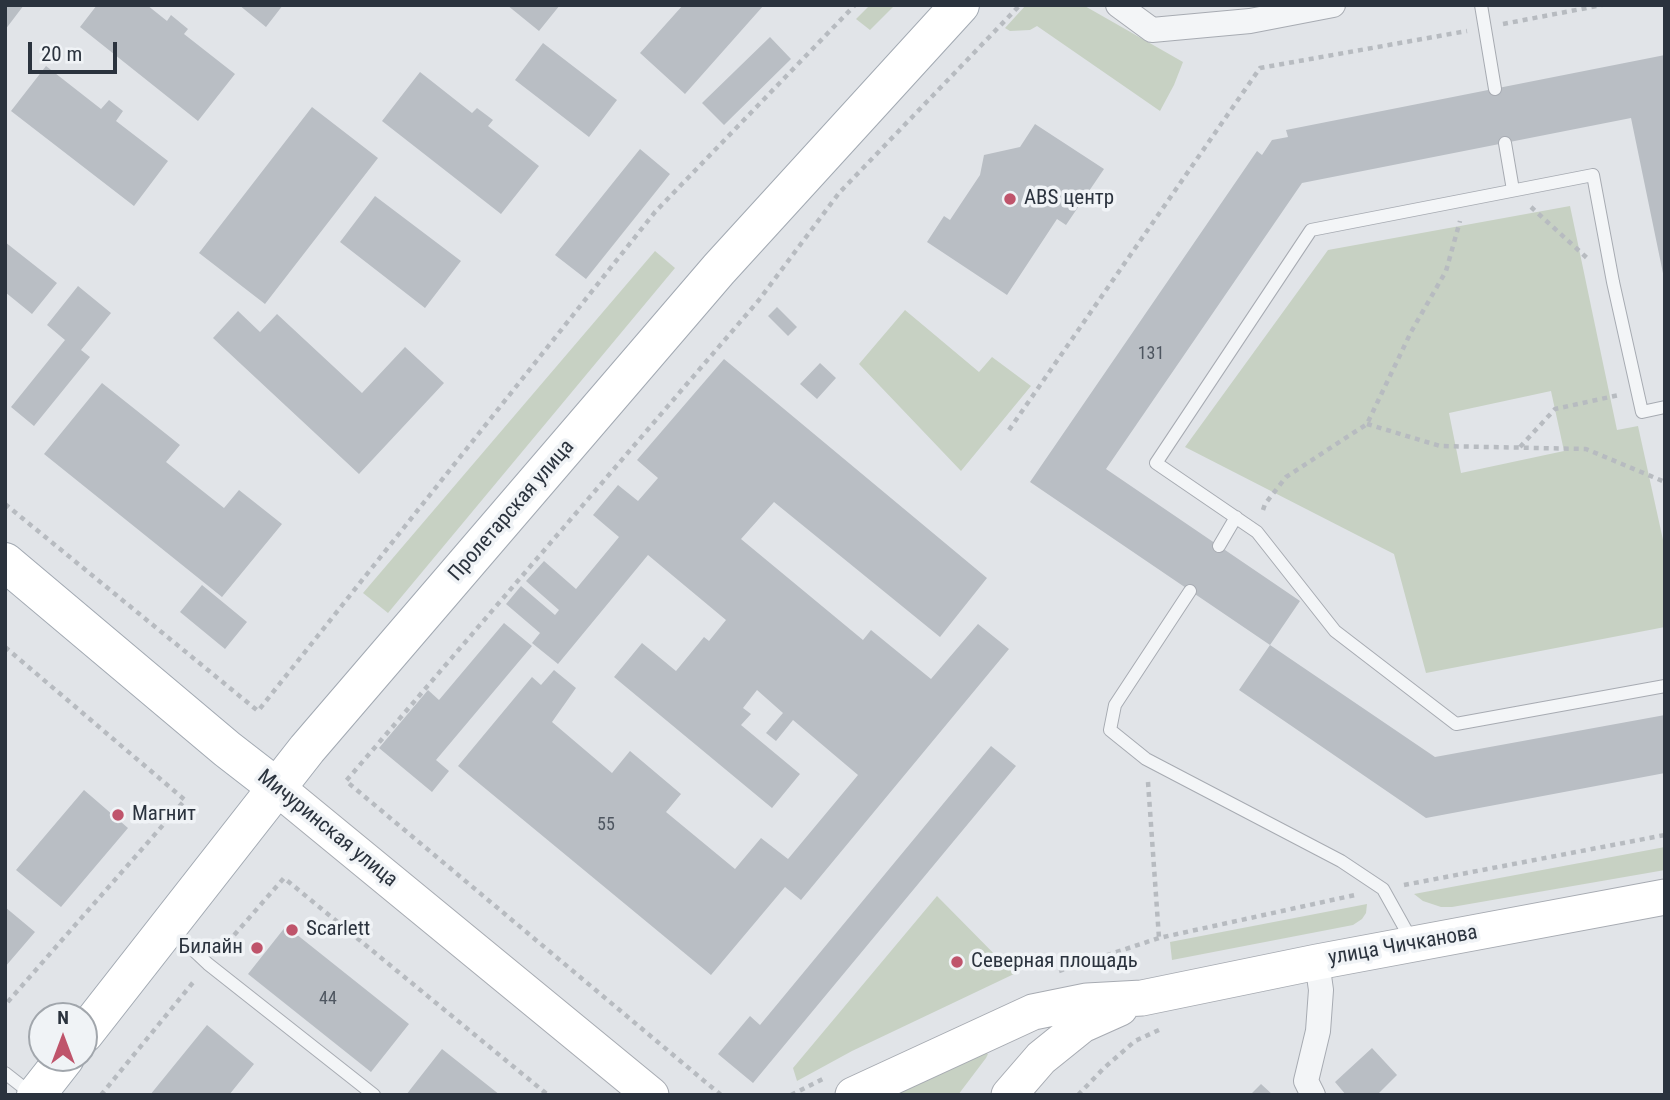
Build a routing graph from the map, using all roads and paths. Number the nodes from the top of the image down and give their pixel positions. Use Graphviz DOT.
graph roads {
  1 [pos="855,5"];
  2 [pos="960,5"];
  3 [pos="1020,5"];
  4 [pos="1118,5"];
  5 [pos="1333,5"];
  6 [pos="1481,5"];
  7 [pos="1602,5"];
  8 [pos="1486,28"];
  9 [pos="1495,89"];
  10 [pos="1505,143"];
  11 [pos="1513,190"];
  12 [pos="1467,198"];
  13 [pos="1613,282"];
  14 [pos="1637,391"];
  15 [pos="1665,407"];
  16 [pos="1367,424"];
  17 [pos="1009,430"];
  18 [pos="1519,448"];
  19 [pos="1665,482"];
  20 [pos="5,503"];
  21 [pos="1236,517"];
  22 [pos="1257,531"];
  23 [pos="1219,546"];
  24 [pos="5,562"];
  25 [pos="1190,591"];
  26 [pos="5,647"];
  27 [pos="1665,686"];
  28 [pos="1146,759"];
  29 [pos="276,788"];
  30 [pos="1665,835"];
  31 [pos="1383,889"];
  32 [pos="1665,897"];
  33 [pos="169,927"];
  34 [pos="1159,938"];
  35 [pos="1414,944"];
  36 [pos="1317,962"];
  37 [pos="208,964"];
  38 [pos="1051,975"];
  39 [pos="1142,998"];
  40 [pos="5,1005"];
  41 [pos="98,1016"];
  42 [pos="1166,1027"];
  43 [pos="53,1072"];
  44 [pos="5,1073"];
  45 [pos="840,1086"];
  46 [pos="34,1095"];
  47 [pos="101,1095"];
  48 [pos="374,1095"];
  49 [pos="548,1095"];
  50 [pos="651,1095"];
  51 [pos="721,1095"];
  52 [pos="791,1095"];
  53 [pos="1009,1095"];
  54 [pos="1078,1095"];
  55 [pos="1313,1095"];
  1 -- 20 [label="path"];
  2 -- 29 [label="main road, Пролетарская улица"];
  3 -- 51 [label="path"];
  4 -- 5 [label="street"];
  6 -- 8 [label="lane"];
  7 -- 8 [label="path"];
  8 -- 9 [label="lane"];
  8 -- 17 [label="path"];
  10 -- 11 [label="lane"];
  11 -- 12 [label="lane"];
  11 -- 13 [label="path"];
  11 -- 13 [label="lane"];
  12 -- 16 [label="path"];
  12 -- 21 [label="lane"];
  13 -- 14 [label="lane"];
  14 -- 15 [label="lane"];
  14 -- 18 [label="path"];
  16 -- 18 [label="path"];
  16 -- 22 [label="path"];
  18 -- 19 [label="path"];
  21 -- 22 [label="lane"];
  21 -- 23 [label="lane"];
  22 -- 27 [label="lane"];
  24 -- 29 [label="main road, Мичуринская улица"];
  25 -- 28 [label="lane"];
  26 -- 40 [label="path"];
  28 -- 31 [label="lane"];
  28 -- 34 [label="path"];
  29 -- 33 [label="main road, Пролетарская улица"];
  29 -- 50 [label="main road, Мичуринская улица"];
  30 -- 31 [label="path"];
  31 -- 34 [label="path"];
  31 -- 35 [label="lane"];
  32 -- 35 [label="main road, улица Чичканова"];
  33 -- 37 [label="lane"];
  33 -- 41 [label="main road, Пролетарская улица"];
  34 -- 38 [label="path"];
  35 -- 36 [label="main road, улица Чичканова"];
  36 -- 39 [label="main road, улица Чичканова"];
  36 -- 55 [label="street"];
  37 -- 47 [label="path"];
  37 -- 48 [label="lane"];
  37 -- 49 [label="path"];
  39 -- 45 [label="main road"];
  39 -- 53 [label="main road"];
  42 -- 54 [label="path"];
  43 -- 46 [label="main road"];
  44 -- 46 [label="lane"];
  45 -- 52 [label="path"];
}
